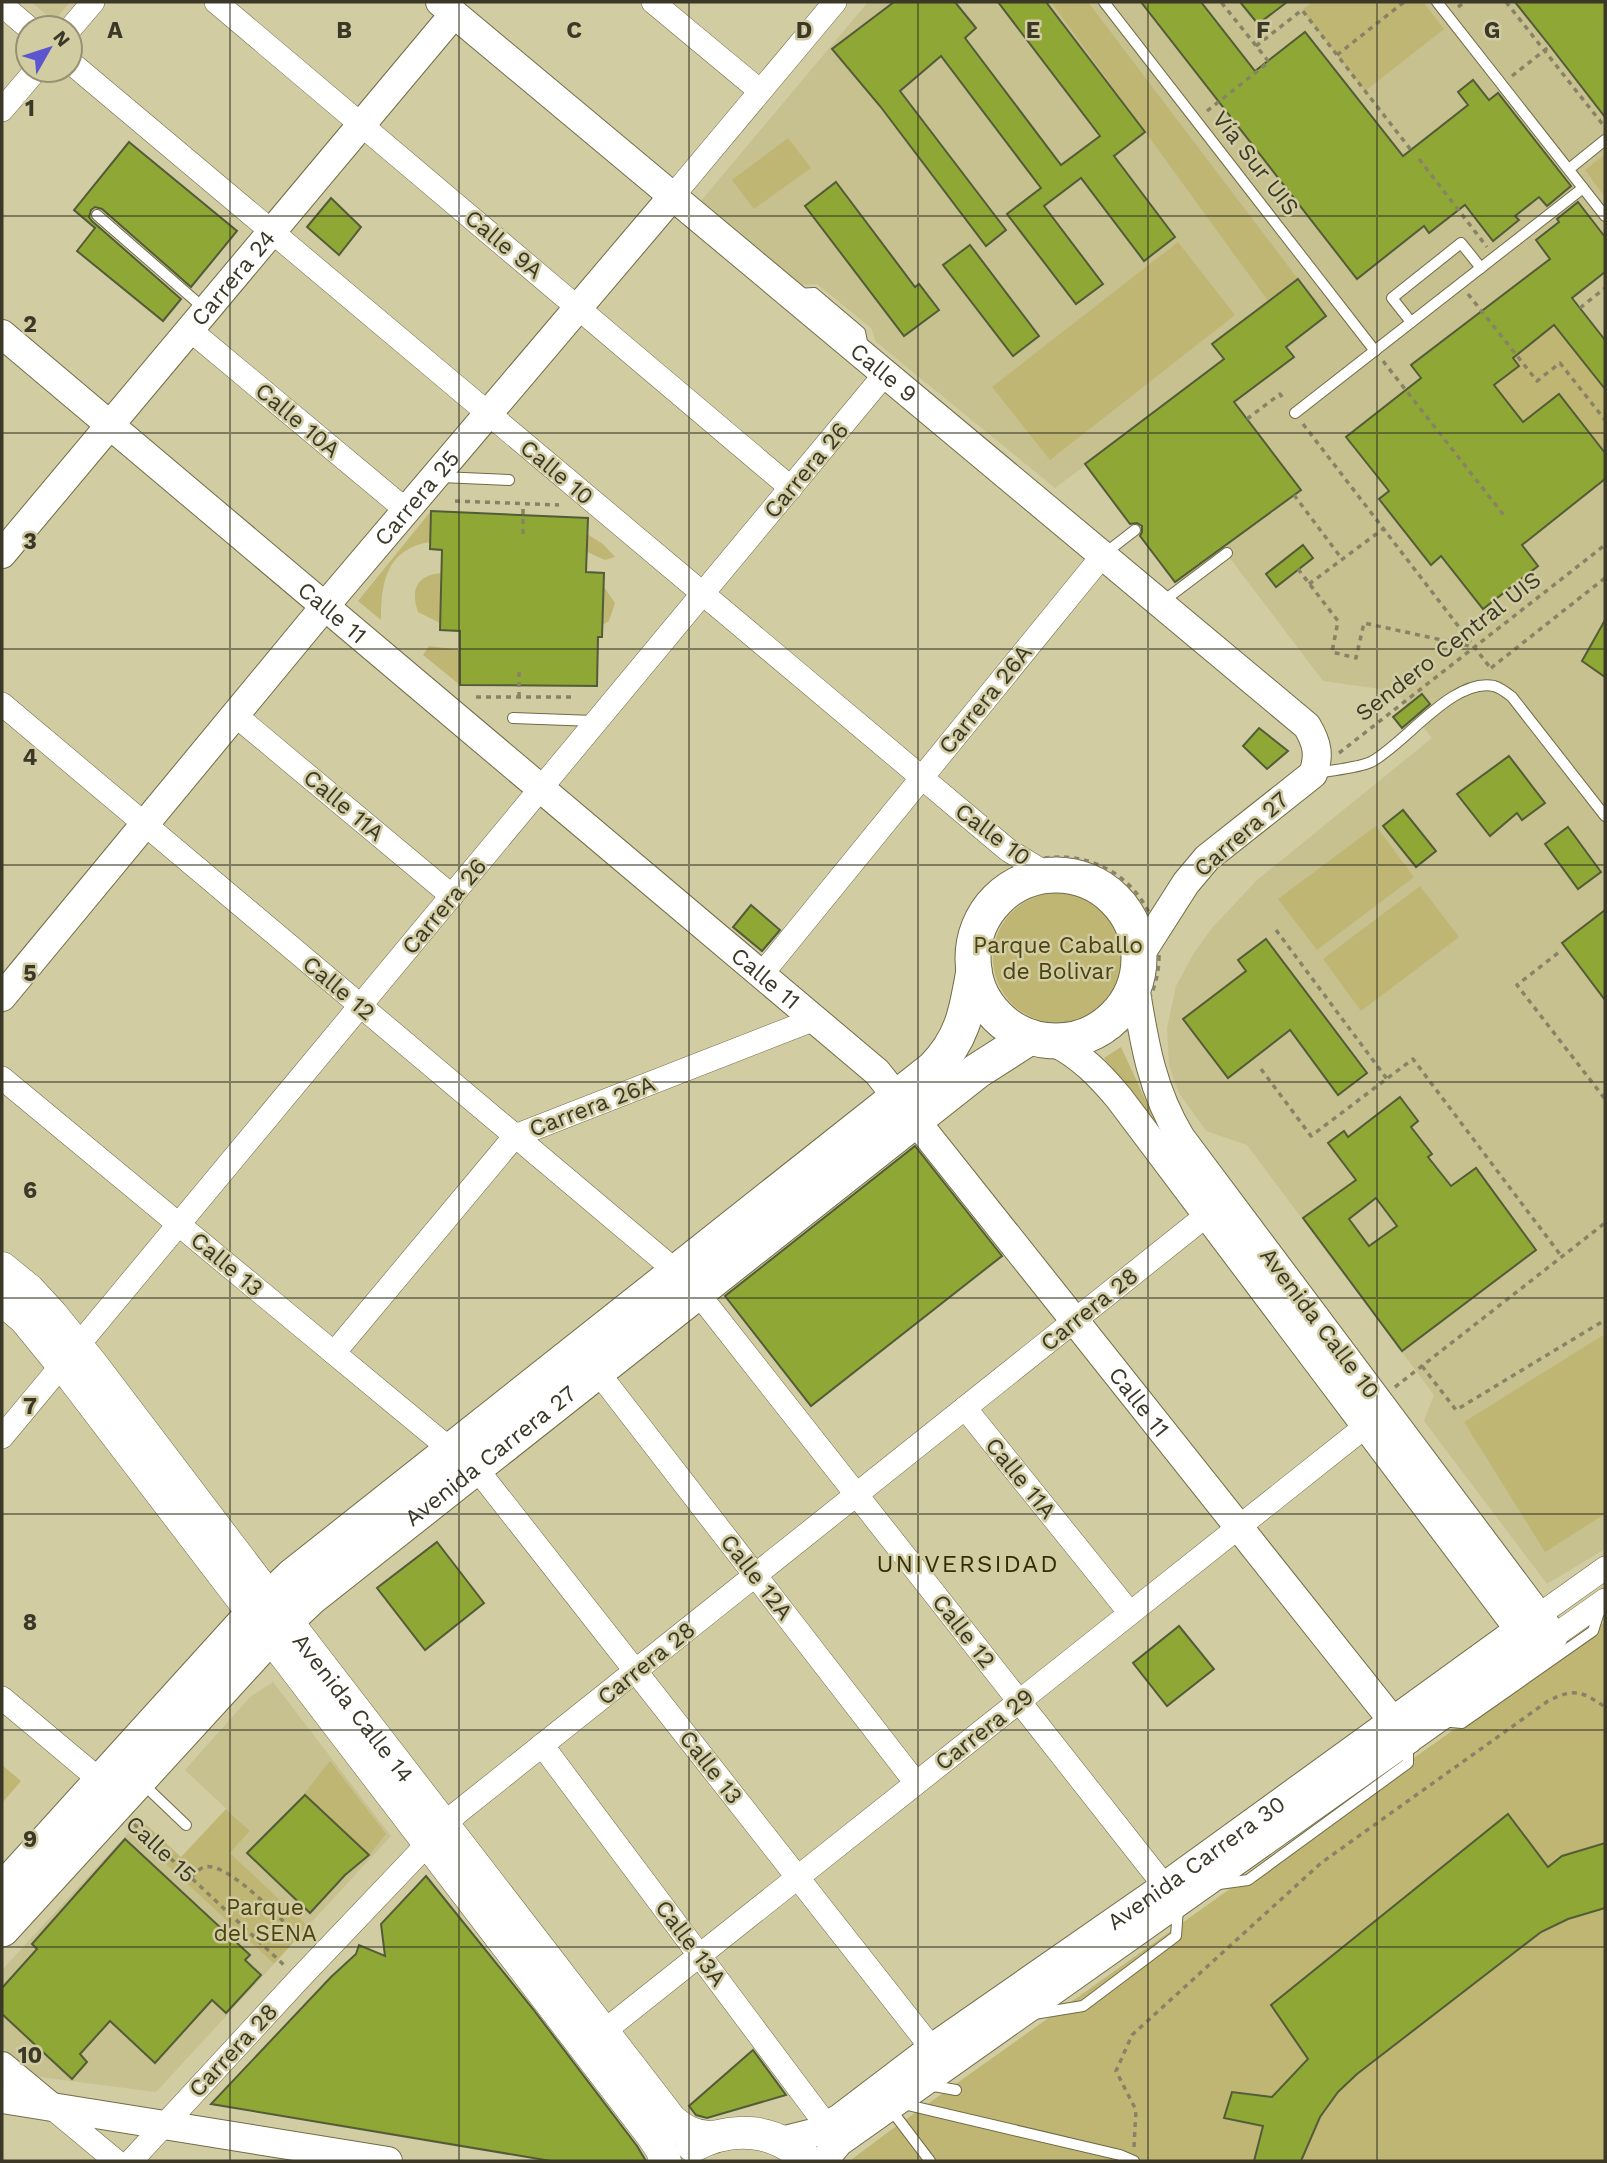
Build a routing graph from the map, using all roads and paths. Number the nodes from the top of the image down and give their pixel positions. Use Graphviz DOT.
graph roads {
  1 [pos="216,2"];
  2 [pos="653,2"];
  3 [pos="835,2"];
  4 [pos="1104,2"];
  5 [pos="1221,2"];
  6 [pos="1404,2"];
  7 [pos="1437,2"];
  8 [pos="1506,2"];
  9 [pos="453,6"];
  10 [pos="1256,46"];
  11 [pos="1550,46"];
  12 [pos="1544,50"];
  13 [pos="1336,55"];
  14 [pos="84,74"];
  15 [pos="24,84"];
  16 [pos="1502,84"];
  17 [pos="760,91"];
  18 [pos="2,110"];
  19 [pos="1195,120"];
  20 [pos="362,124"];
  21 [pos="1605,127"];
  22 [pos="1605,140"];
  23 [pos="1411,150"];
  24 [pos="1419,159"];
  25 [pos="1569,169"];
  26 [pos="1583,188"];
  27 [pos="672,197"];
  28 [pos="97,215"];
  29 [pos="1605,216"];
  30 [pos="271,232"];
  31 [pos="1495,257"];
  32 [pos="1481,268"];
  33 [pos="1460,284"];
  34 [pos="1605,288"];
  35 [pos="579,307"];
  36 [pos="1580,308"];
  37 [pos="198,320"];
  38 [pos="1411,322"];
  39 [pos="2,334"];
  40 [pos="1375,351"];
  41 [pos="875,365"];
  42 [pos="1295,413"];
  43 [pos="488,414"];
  44 [pos="1247,419"];
  45 [pos="1605,420"];
  46 [pos="110,425"];
  47 [pos="435,477"];
  48 [pos="509,480"];
  49 [pos="791,488"];
  50 [pos="1293,495"];
  51 [pos="455,501"];
  52 [pos="523,504"];
  53 [pos="559,506"];
  54 [pos="406,510"];
  55 [pos="1506,518"];
  56 [pos="1383,528"];
  57 [pos="1135,530"];
  58 [pos="523,534"];
  59 [pos="1605,545"];
  60 [pos="1227,553"];
  61 [pos="2,554"];
  62 [pos="1103,555"];
  63 [pos="1342,559"];
  64 [pos="1298,569"];
  65 [pos="1605,578"];
  66 [pos="1309,584"];
  67 [pos="702,594"];
  68 [pos="1161,603"];
  69 [pos="325,606"];
  70 [pos="1475,648"];
  71 [pos="519,668"];
  72 [pos="1490,668"];
  73 [pos="1456,695"];
  74 [pos="476,697"];
  75 [pos="519,697"];
  76 [pos="576,697"];
  77 [pos="1513,697"];
  78 [pos="2,704"];
  79 [pos="235,715"];
  80 [pos="513,718"];
  81 [pos="597,721"];
  82 [pos="1315,762"];
  83 [pos="921,778"];
  84 [pos="541,788"];
  85 [pos="1605,816"];
  86 [pos="145,824"];
  87 [pos="1037,868"];
  88 [pos="452,895"];
  89 [pos="1276,930"];
  90 [pos="1558,953"];
  91 [pos="1143,971"];
  92 [pos="762,974"];
  93 [pos="972,984"];
  94 [pos="2,997"];
  95 [pos="360,1006"];
  96 [pos="815,1019"];
  97 [pos="1044,1044"];
  98 [pos="1261,1069"];
  99 [pos="2,1078"];
  100 [pos="1387,1079"];
  101 [pos="1605,1100"];
  102 [pos="907,1108"];
  103 [pos="515,1136"];
  104 [pos="1207,1215"];
  105 [pos="1605,1223"];
  106 [pos="179,1224"];
  107 [pos="1562,1256"];
  108 [pos="2,1268"];
  109 [pos="687,1282"];
  110 [pos="2,1299"];
  111 [pos="1075,1320"];
  112 [pos="1605,1320"];
  113 [pos="334,1353"];
  114 [pos="70,1355"];
  115 [pos="1422,1366"];
  116 [pos="597,1371"];
  117 [pos="1391,1391"];
  118 [pos="965,1408"];
  119 [pos="1366,1426"];
  120 [pos="2,1437"];
  121 [pos="464,1459"];
  122 [pos="856,1494"];
  123 [pos="1239,1527"];
  124 [pos="1605,1568"];
  125 [pos="755,1575"];
  126 [pos="1604,1602"];
  127 [pos="1130,1614"];
  128 [pos="270,1617"];
  129 [pos="1537,1633"];
  130 [pos="636,1671"];
  131 [pos="2,1698"];
  132 [pos="1019,1701"];
  133 [pos="1605,1707"];
  134 [pos="1435,1720"];
  135 [pos="1400,1731"];
  136 [pos="542,1745"];
  137 [pos="138,1780"];
  138 [pos="916,1783"];
  139 [pos="108,1794"];
  140 [pos="186,1825"];
  141 [pos="436,1834"];
  142 [pos="191,1877"];
  143 [pos="797,1877"];
  144 [pos="2,1891"];
  145 [pos="1171,1895"];
  146 [pos="2,1929"];
  147 [pos="699,1955"];
  148 [pos="320,1957"];
  149 [pos="299,1979"];
  150 [pos="603,2032"];
  151 [pos="2,2066"];
  152 [pos="945,2068"];
  153 [pos="2,2099"];
  154 [pos="892,2105"];
  155 [pos="51,2107"];
  156 [pos="163,2125"];
  157 [pos="709,2137"];
  158 [pos="781,2140"];
  159 [pos="831,2143"];
  160 [pos="116,2161"];
  161 [pos="131,2161"];
  162 [pos="388,2161"];
  163 [pos="665,2161"];
  164 [pos="676,2161"];
  165 [pos="808,2161"];
  166 [pos="930,2161"];
  167 [pos="1134,2161"];
  1 -- 20 [label="street, Calle 9A"];
  2 -- 17 [label="street"];
  3 -- 17 [label="street, Carrera 25"];
  4 -- 19 [label="lane, Vía Sur UIS"];
  5 -- 10 [label="path"];
  6 -- 13 [label="path"];
  7 -- 16 [label="lane"];
  8 -- 12 [label="path"];
  9 -- 20 [label="street, Carrera 24"];
  9 -- 27 [label="street, Calle 9"];
  10 -- 13 [label="path"];
  10 -- 19 [label="path"];
  11 -- 12 [label="path"];
  12 -- 16 [label="path"];
  12 -- 21 [label="path"];
  13 -- 23 [label="path"];
  14 -- 30 [label="street, Calle 10"];
  15 -- 18 [label="street"];
  16 -- 25 [label="lane"];
  17 -- 27 [label="street, Carrera 25"];
  19 -- 40 [label="lane, Vía Sur UIS"];
  20 -- 30 [label="street, Carrera 24"];
  20 -- 35 [label="street, Calle 9A"];
  22 -- 25 [label="lane"];
  24 -- 31 [label="path"];
  25 -- 26 [label="lane"];
  26 -- 29 [label="lane"];
  26 -- 31 [label="lane"];
  27 -- 35 [label="street, Carrera 25"];
  27 -- 41 [label="street, Calle 9"];
  28 -- 37 [label="lane"];
  30 -- 37 [label="street, Carrera 24"];
  30 -- 43 [label="street, Calle 10"];
  31 -- 32 [label="lane"];
  32 -- 33 [label="lane"];
  32 -- 38 [label="lane"];
  33 -- 38 [label="lane"];
  33 -- 45 [label="path"];
  34 -- 36 [label="path"];
  35 -- 43 [label="street, Carrera 25"];
  35 -- 49 [label="street, Calle 9A"];
  37 -- 46 [label="street, Carrera 24"];
  37 -- 54 [label="street, Calle 10A"];
  38 -- 40 [label="lane"];
  39 -- 46 [label="street, Calle 11"];
  40 -- 42 [label="lane"];
  40 -- 55 [label="path"];
  41 -- 49 [label="street, Carrera 26"];
  41 -- 62 [label="street, Calle 9"];
  42 -- 44 [label="path"];
  42 -- 56 [label="path"];
  43 -- 47 [label="street, Carrera 25"];
  43 -- 67 [label="street, Calle 10"];
  46 -- 61 [label="street, Carrera 24"];
  46 -- 69 [label="street, Calle 11"];
  47 -- 48 [label="lane"];
  47 -- 54 [label="street, Carrera 25"];
  49 -- 67 [label="street, Carrera 26"];
  50 -- 63 [label="path"];
  51 -- 52 [label="path"];
  52 -- 53 [label="path"];
  52 -- 58 [label="path"];
  54 -- 69 [label="street, Carrera 25"];
  56 -- 63 [label="path"];
  56 -- 70 [label="path"];
  57 -- 62 [label="lane"];
  59 -- 70 [label="path, Sendero Central UIS"];
  60 -- 68 [label="lane"];
  62 -- 68 [label="street, Calle 9"];
  62 -- 83 [label="street, Carrera 26A"];
  63 -- 66 [label="path"];
  64 -- 66 [label="path"];
  65 -- 72 [label="path, Sendero Central UIS"];
  66 -- 70 [label="path"];
  67 -- 81 [label="street, Carrera 26"];
  67 -- 83 [label="street, Calle 10"];
  68 -- 82 [label="street, Calle 9"];
  69 -- 79 [label="street, Carrera 25"];
  69 -- 84 [label="street, Calle 11"];
  70 -- 72 [label="path"];
  70 -- 82 [label="path, Sendero Central UIS"];
  71 -- 75 [label="path"];
  72 -- 73 [label="path, Sendero Central UIS"];
  72 -- 77 [label="path"];
  73 -- 77 [label="lane"];
  73 -- 82 [label="lane"];
  74 -- 75 [label="path"];
  75 -- 76 [label="path"];
  77 -- 85 [label="lane"];
  78 -- 86 [label="street, Calle 12"];
  79 -- 86 [label="street, Carrera 25"];
  79 -- 88 [label="street, Calle 11A"];
  80 -- 81 [label="lane"];
  81 -- 84 [label="street, Carrera 26"];
  82 -- 91 [label="street, Carrera 27"];
  83 -- 87 [label="street, Calle 10"];
  83 -- 92 [label="street, Carrera 26A"];
  84 -- 88 [label="street, Carrera 26"];
  84 -- 92 [label="street, Calle 11"];
  86 -- 94 [label="street, Carrera 25"];
  86 -- 95 [label="street, Calle 12"];
  87 -- 91 [label="main road"];
  87 -- 91 [label="path"];
  87 -- 93 [label="main road"];
  87 -- 93 [label="path"];
  88 -- 95 [label="street, Carrera 26"];
  89 -- 100 [label="path"];
  90 -- 101 [label="path"];
  91 -- 91 [label="path"];
  91 -- 97 [label="main road"];
  91 -- 97 [label="path"];
  91 -- 129 [label="street, Avenida Calle 10"];
  92 -- 96 [label="street, Calle 11"];
  93 -- 97 [label="main road"];
  93 -- 97 [label="path"];
  93 -- 102 [label="main road, Avenida Carrera 27"];
  95 -- 103 [label="street, Calle 12"];
  95 -- 106 [label="street, Carrera 26"];
  96 -- 102 [label="street, Calle 11"];
  96 -- 103 [label="street, Carrera 26A"];
  97 -- 97 [label="path"];
  97 -- 102 [label="main road, Avenida Carrera 27"];
  97 -- 104 [label="street, Avenida Calle 10"];
  98 -- 100 [label="path"];
  99 -- 106 [label="street, Calle 13"];
  100 -- 107 [label="path"];
  102 -- 109 [label="main road, Avenida Carrera 27"];
  102 -- 111 [label="street, Calle 11"];
  103 -- 109 [label="street, Calle 12"];
  103 -- 113 [label="street, Carrera 26A"];
  104 -- 111 [label="street, Carrera 28"];
  104 -- 119 [label="street, Avenida Calle 10"];
  105 -- 107 [label="path"];
  106 -- 113 [label="street, Calle 13"];
  106 -- 114 [label="street, Carrera 26"];
  107 -- 115 [label="path"];
  108 -- 114 [label="main road, Avenida Calle 14"];
  109 -- 116 [label="main road, Avenida Carrera 27"];
  109 -- 121 [label="main road, Avenida Carrera 27"];
  109 -- 122 [label="street, Calle 12"];
  110 -- 114 [label="main road, Avenida Calle 14"];
  111 -- 118 [label="street, Carrera 28"];
  111 -- 123 [label="street, Calle 11"];
  112 -- 115 [label="path"];
  113 -- 121 [label="street, Calle 13"];
  114 -- 120 [label="street, Carrera 26"];
  114 -- 128 [label="main road, Avenida Calle 14"];
  115 -- 117 [label="path"];
  116 -- 121 [label="main road, Avenida Carrera 27"];
  116 -- 125 [label="street, Calle 12A"];
  118 -- 122 [label="street, Carrera 28"];
  118 -- 127 [label="street, Calle 11A"];
  119 -- 123 [label="street, Carrera 29"];
  119 -- 129 [label="street, Avenida Calle 10"];
  121 -- 128 [label="main road, Avenida Carrera 27"];
  121 -- 130 [label="street, Calle 13"];
  122 -- 125 [label="street, Carrera 28"];
  122 -- 132 [label="street, Calle 12"];
  123 -- 127 [label="street, Carrera 29"];
  123 -- 135 [label="street, Calle 11"];
  124 -- 129 [label="street, Avenida Carrera 30"];
  125 -- 130 [label="street, Carrera 28"];
  125 -- 138 [label="street, Calle 12A"];
  126 -- 129 [label="street, Avenida Carrera 30"];
  126 -- 134 [label="lane"];
  127 -- 132 [label="street, Carrera 29"];
  128 -- 137 [label="main road, Avenida Carrera 27"];
  128 -- 139 [label="main road, Avenida Carrera 27"];
  128 -- 141 [label="main road, Avenida Calle 14"];
  129 -- 134 [label="street, Avenida Carrera 30"];
  129 -- 135 [label="street, Avenida Carrera 30"];
  130 -- 136 [label="street, Carrera 28"];
  130 -- 143 [label="street, Calle 13"];
  131 -- 139 [label="street"];
  132 -- 138 [label="street, Carrera 29"];
  132 -- 145 [label="street, Calle 12"];
  133 -- 167 [label="path"];
  134 -- 135 [label="street, Avenida Carrera 30"];
  135 -- 145 [label="street, Avenida Carrera 30"];
  135 -- 145 [label="street, Avenida Carrera 30"];
  136 -- 141 [label="street, Carrera 28"];
  136 -- 147 [label="street, Calle 13A"];
  137 -- 139 [label="main road, Avenida Carrera 27"];
  137 -- 140 [label="lane"];
  138 -- 143 [label="street, Carrera 29"];
  139 -- 142 [label="path, Calle 15"];
  139 -- 144 [label="main road, Avenida Carrera 27"];
  139 -- 146 [label="main road, Avenida Carrera 27"];
  141 -- 148 [label="street, Carrera 28"];
  141 -- 150 [label="main road, Avenida Calle 14"];
  141 -- 163 [label="main road, Avenida Calle 14"];
  142 -- 148 [label="path"];
  142 -- 149 [label="path, Calle 15"];
  143 -- 147 [label="street, Carrera 29"];
  143 -- 152 [label="street, Calle 13"];
  145 -- 152 [label="street, Avenida Carrera 30"];
  145 -- 152 [label="street, Avenida Carrera 30"];
  147 -- 150 [label="street, Carrera 29"];
  147 -- 159 [label="street, Calle 13A"];
  148 -- 149 [label="street, Carrera 28"];
  149 -- 156 [label="street, Carrera 28"];
  150 -- 157 [label="main road, Avenida Calle 14"];
  151 -- 155 [label="street"];
  152 -- 154 [label="street, Avenida Carrera 30"];
  152 -- 159 [label="street, Avenida Carrera 30"];
  153 -- 155 [label="street"];
  154 -- 159 [label="street, Avenida Carrera 30"];
  154 -- 166 [label="lane"];
  154 -- 167 [label="lane"];
  155 -- 156 [label="street"];
  155 -- 160 [label="street"];
  156 -- 161 [label="street, Carrera 28"];
  156 -- 162 [label="street"];
  157 -- 158 [label="main road"];
  157 -- 164 [label="main road"];
  158 -- 159 [label="street, Avenida Carrera 30"];
  158 -- 165 [label="main road"];
}
